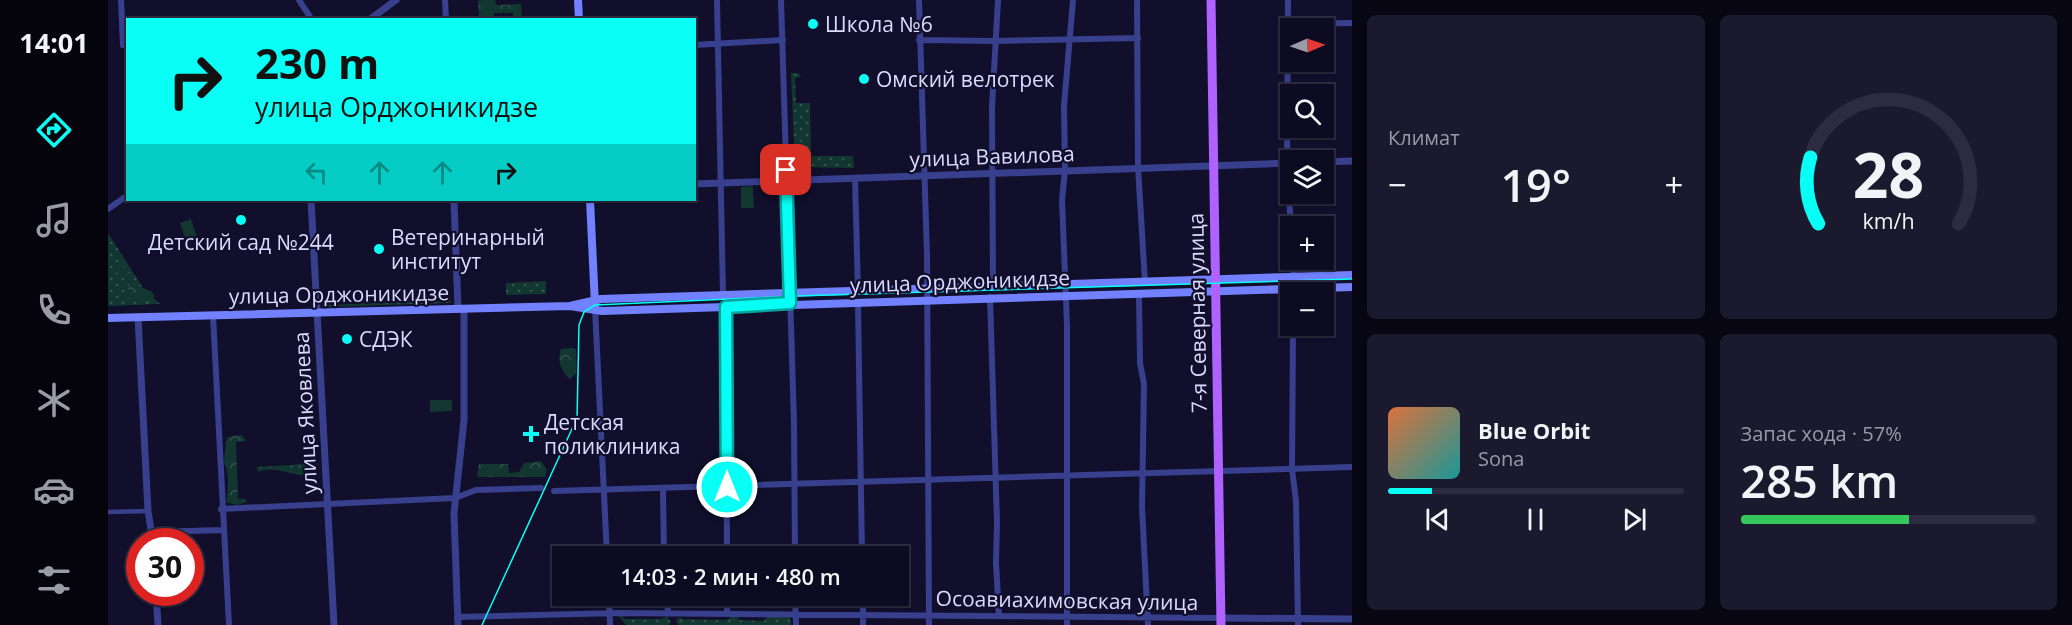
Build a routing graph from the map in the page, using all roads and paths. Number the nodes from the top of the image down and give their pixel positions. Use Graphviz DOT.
graph roads {
  1 [pos="121,0"];
  2 [pos="299,0"];
  3 [pos="396,0"];
  4 [pos="445,0"];
  5 [pos="578,0"];
  6 [pos="717,0"];
  7 [pos="781,0"];
  8 [pos="919,0"];
  9 [pos="998,0"];
  10 [pos="1073,0"];
  11 [pos="1137,0"];
  12 [pos="1210,0"];
  13 [pos="1288,0"];
  14 [pos="311,18"];
  15 [pos="372,18"];
  16 [pos="446,18"];
  17 [pos="579,18"];
  18 [pos="1288,18"];
  19 [pos="1334,23"];
  20 [pos="1352,23"];
  21 [pos="1138,38"];
  22 [pos="783,40"];
  23 [pos="919,40"];
  24 [pos="1069,40"];
  25 [pos="995,41"];
  26 [pos="718,43"];
  27 [pos="126,44"];
  28 [pos="696,45"];
  29 [pos="1288,72"];
  30 [pos="1289,150"];
  31 [pos="1352,161"];
  32 [pos="1334,162"];
  33 [pos="1280,163"];
  34 [pos="1213,165"];
  35 [pos="1138,167"];
  36 [pos="1065,170"];
  37 [pos="991,173"];
  38 [pos="922,176"];
  39 [pos="855,178"];
  40 [pos="786,179"];
  41 [pos="722,182"];
  42 [pos="696,184"];
  43 [pos="126,196"];
  44 [pos="311,201"];
  45 [pos="454,201"];
  46 [pos="590,201"];
  47 [pos="108,209"];
  48 [pos="1294,270"];
  49 [pos="1352,275"];
  50 [pos="1294,277"];
  51 [pos="1214,279"];
  52 [pos="1145,282"];
  53 [pos="1066,284"];
  54 [pos="993,287"];
  55 [pos="1352,287"];
  56 [pos="1334,288"];
  57 [pos="926,289"];
  58 [pos="858,291"];
  59 [pos="1280,291"];
  60 [pos="1214,292"];
  61 [pos="1139,294"];
  62 [pos="723,295"];
  63 [pos="1066,296"];
  64 [pos="990,297"];
  65 [pos="789,298"];
  66 [pos="926,299"];
  67 [pos="858,303"];
  68 [pos="595,304"];
  69 [pos="726,307"];
  70 [pos="461,309"];
  71 [pos="317,313"];
  72 [pos="213,315"];
  73 [pos="108,318"];
  74 [pos="138,318"];
  75 [pos="1293,336"];
  76 [pos="1352,467"];
  77 [pos="1218,469"];
  78 [pos="1292,469"];
  79 [pos="1141,474"];
  80 [pos="1065,476"];
  81 [pos="995,479"];
  82 [pos="928,481"];
  83 [pos="861,483"];
  84 [pos="794,484"];
  85 [pos="727,487"];
  86 [pos="541,488"];
  87 [pos="603,490"];
  88 [pos="663,490"];
  89 [pos="554,491"];
  90 [pos="455,498"];
  91 [pos="326,504"];
  92 [pos="221,509"];
  93 [pos="148,511"];
  94 [pos="108,512"];
  95 [pos="151,528"];
  96 [pos="223,530"];
  97 [pos="204,531"];
  98 [pos="606,546"];
  99 [pos="664,546"];
  100 [pos="727,546"];
  101 [pos="795,546"];
  102 [pos="862,546"];
  103 [pos="157,606"];
  104 [pos="609,606"];
  105 [pos="668,606"];
  106 [pos="727,606"];
  107 [pos="795,606"];
  108 [pos="863,606"];
  109 [pos="609,613"];
  110 [pos="668,613"];
  111 [pos="727,613"];
  112 [pos="795,614"];
  113 [pos="863,615"];
  114 [pos="929,615"];
  115 [pos="999,616"];
  116 [pos="1067,617"];
  117 [pos="1148,617"];
  118 [pos="1352,619"];
  119 [pos="457,621"];
  120 [pos="1221,621"];
  121 [pos="1298,622"];
  122 [pos="158,625"];
  123 [pos="229,625"];
  124 [pos="334,625"];
  125 [pos="610,625"];
  126 [pos="796,625"];
  127 [pos="863,625"];
  128 [pos="930,625"];
  129 [pos="1067,625"];
  130 [pos="1148,625"];
  1 -- 27 [label="street"];
  2 -- 14 [label="street"];
  3 -- 15 [label="street"];
  4 -- 16 [label="street"];
  5 -- 17 [label="main road"];
  6 -- 26 [label="street"];
  7 -- 22 [label="street"];
  8 -- 23 [label="street"];
  9 -- 25 [label="street"];
  10 -- 24 [label="street"];
  11 -- 21 [label="street"];
  12 -- 34 [label="main road, 7-я Северная улица"];
  13 -- 18 [label="street"];
  19 -- 20 [label="street"];
  21 -- 24 [label="street"];
  21 -- 35 [label="street"];
  22 -- 26 [label="street"];
  22 -- 40 [label="street"];
  23 -- 25 [label="street"];
  23 -- 38 [label="street"];
  24 -- 25 [label="street"];
  24 -- 36 [label="street"];
  25 -- 37 [label="street"];
  26 -- 28 [label="street"];
  26 -- 41 [label="street"];
  29 -- 30 [label="street"];
  31 -- 32 [label="street"];
  33 -- 34 [label="street, улица Вавилова"];
  34 -- 35 [label="street, улица Вавилова"];
  34 -- 51 [label="main road, 7-я Северная улица"];
  35 -- 36 [label="street, улица Вавилова"];
  35 -- 52 [label="street"];
  36 -- 37 [label="street, улица Вавилова"];
  36 -- 53 [label="street"];
  37 -- 38 [label="street, улица Вавилова"];
  37 -- 54 [label="street"];
  38 -- 39 [label="street, улица Вавилова"];
  38 -- 57 [label="street"];
  39 -- 40 [label="street, улица Вавилова"];
  39 -- 58 [label="street"];
  40 -- 41 [label="street, улица Вавилова"];
  40 -- 65 [label="street"];
  41 -- 42 [label="street, улица Вавилова"];
  41 -- 62 [label="street"];
  43 -- 47 [label="street"];
  44 -- 71 [label="street, улица Яковлева"];
  45 -- 70 [label="street"];
  46 -- 68 [label="main road"];
  48 -- 50 [label="street"];
  49 -- 50 [label="main road, улица Орджоникидзе"];
  50 -- 51 [label="main road, улица Орджоникидзе"];
  51 -- 52 [label="main road, улица Орджоникидзе"];
  51 -- 60 [label="main road, 7-я Северная улица"];
  52 -- 53 [label="main road, улица Орджоникидзе"];
  53 -- 54 [label="main road, улица Орджоникидзе"];
  53 -- 63 [label="street"];
  54 -- 57 [label="main road, улица Орджоникидзе"];
  55 -- 56 [label="main road, улица Орджоникидзе"];
  57 -- 58 [label="main road, улица Орджоникидзе"];
  57 -- 66 [label="street"];
  58 -- 65 [label="main road, улица Орджоникидзе"];
  59 -- 60 [label="main road, улица Орджоникидзе"];
  60 -- 61 [label="main road, улица Орджоникидзе"];
  60 -- 77 [label="main road, 7-я Северная улица"];
  61 -- 63 [label="main road, улица Орджоникидзе"];
  61 -- 79 [label="street"];
  62 -- 65 [label="main road, улица Орджоникидзе"];
  62 -- 68 [label="main road, улица Орджоникидзе"];
  63 -- 64 [label="main road, улица Орджоникидзе"];
  63 -- 80 [label="street"];
  64 -- 66 [label="main road, улица Орджоникидзе"];
  64 -- 81 [label="street"];
  65 -- 67 [label="main road, улица Орджоникидзе"];
  65 -- 69 [label="main road, улица Орджоникидзе"];
  65 -- 84 [label="street"];
  66 -- 67 [label="main road, улица Орджоникидзе"];
  66 -- 82 [label="street"];
  67 -- 83 [label="street"];
  68 -- 69 [label="main road, улица Орджоникидзе"];
  68 -- 70 [label="main road, улица Орджоникидзе"];
  68 -- 87 [label="street"];
  69 -- 85 [label="street"];
  70 -- 71 [label="main road, улица Орджоникидзе"];
  70 -- 90 [label="street"];
  71 -- 72 [label="main road, улица Орджоникидзе"];
  71 -- 91 [label="street, улица Яковлева"];
  72 -- 74 [label="main road, улица Орджоникидзе"];
  72 -- 92 [label="street"];
  73 -- 74 [label="main road, улица Орджоникидзе"];
  74 -- 93 [label="street"];
  75 -- 78 [label="street"];
  76 -- 78 [label="street"];
  77 -- 78 [label="street"];
  77 -- 79 [label="street"];
  77 -- 120 [label="main road, 7-я Северная улица"];
  78 -- 121 [label="street"];
  79 -- 80 [label="street"];
  79 -- 117 [label="street"];
  80 -- 81 [label="street"];
  80 -- 116 [label="street"];
  81 -- 82 [label="street"];
  81 -- 115 [label="street"];
  82 -- 83 [label="street"];
  82 -- 114 [label="street"];
  83 -- 84 [label="street"];
  83 -- 102 [label="street"];
  84 -- 85 [label="street"];
  84 -- 101 [label="street"];
  85 -- 88 [label="street"];
  85 -- 100 [label="street"];
  86 -- 90 [label="street"];
  87 -- 88 [label="street"];
  87 -- 89 [label="street"];
  87 -- 98 [label="street"];
  88 -- 99 [label="street"];
  90 -- 91 [label="street"];
  90 -- 119 [label="street"];
  91 -- 92 [label="street"];
  91 -- 124 [label="street, улица Яковлева"];
  92 -- 96 [label="street"];
  93 -- 94 [label="street"];
  93 -- 95 [label="street"];
  96 -- 97 [label="street"];
  96 -- 123 [label="street"];
  103 -- 122 [label="street"];
  104 -- 109 [label="street"];
  105 -- 110 [label="street"];
  106 -- 111 [label="street"];
  107 -- 112 [label="street"];
  108 -- 113 [label="street"];
  109 -- 110 [label="street, Осоавиахимовская улица"];
  109 -- 119 [label="street, Осоавиахимовская улица"];
  109 -- 125 [label="street"];
  110 -- 111 [label="street, Осоавиахимовская улица"];
  111 -- 112 [label="street, Осоавиахимовская улица"];
  112 -- 113 [label="street, Осоавиахимовская улица"];
  112 -- 126 [label="street"];
  113 -- 114 [label="street, Осоавиахимовская улица"];
  113 -- 127 [label="street"];
  114 -- 115 [label="street, Осоавиахимовская улица"];
  114 -- 128 [label="street"];
  115 -- 116 [label="street, Осоавиахимовская улица"];
  116 -- 117 [label="street, Осоавиахимовская улица"];
  116 -- 129 [label="street"];
  117 -- 120 [label="street, Осоавиахимовская улица"];
  117 -- 130 [label="street"];
  118 -- 121 [label="street, Осоавиахимовская улица"];
  120 -- 121 [label="street, Осоавиахимовская улица"];
}
